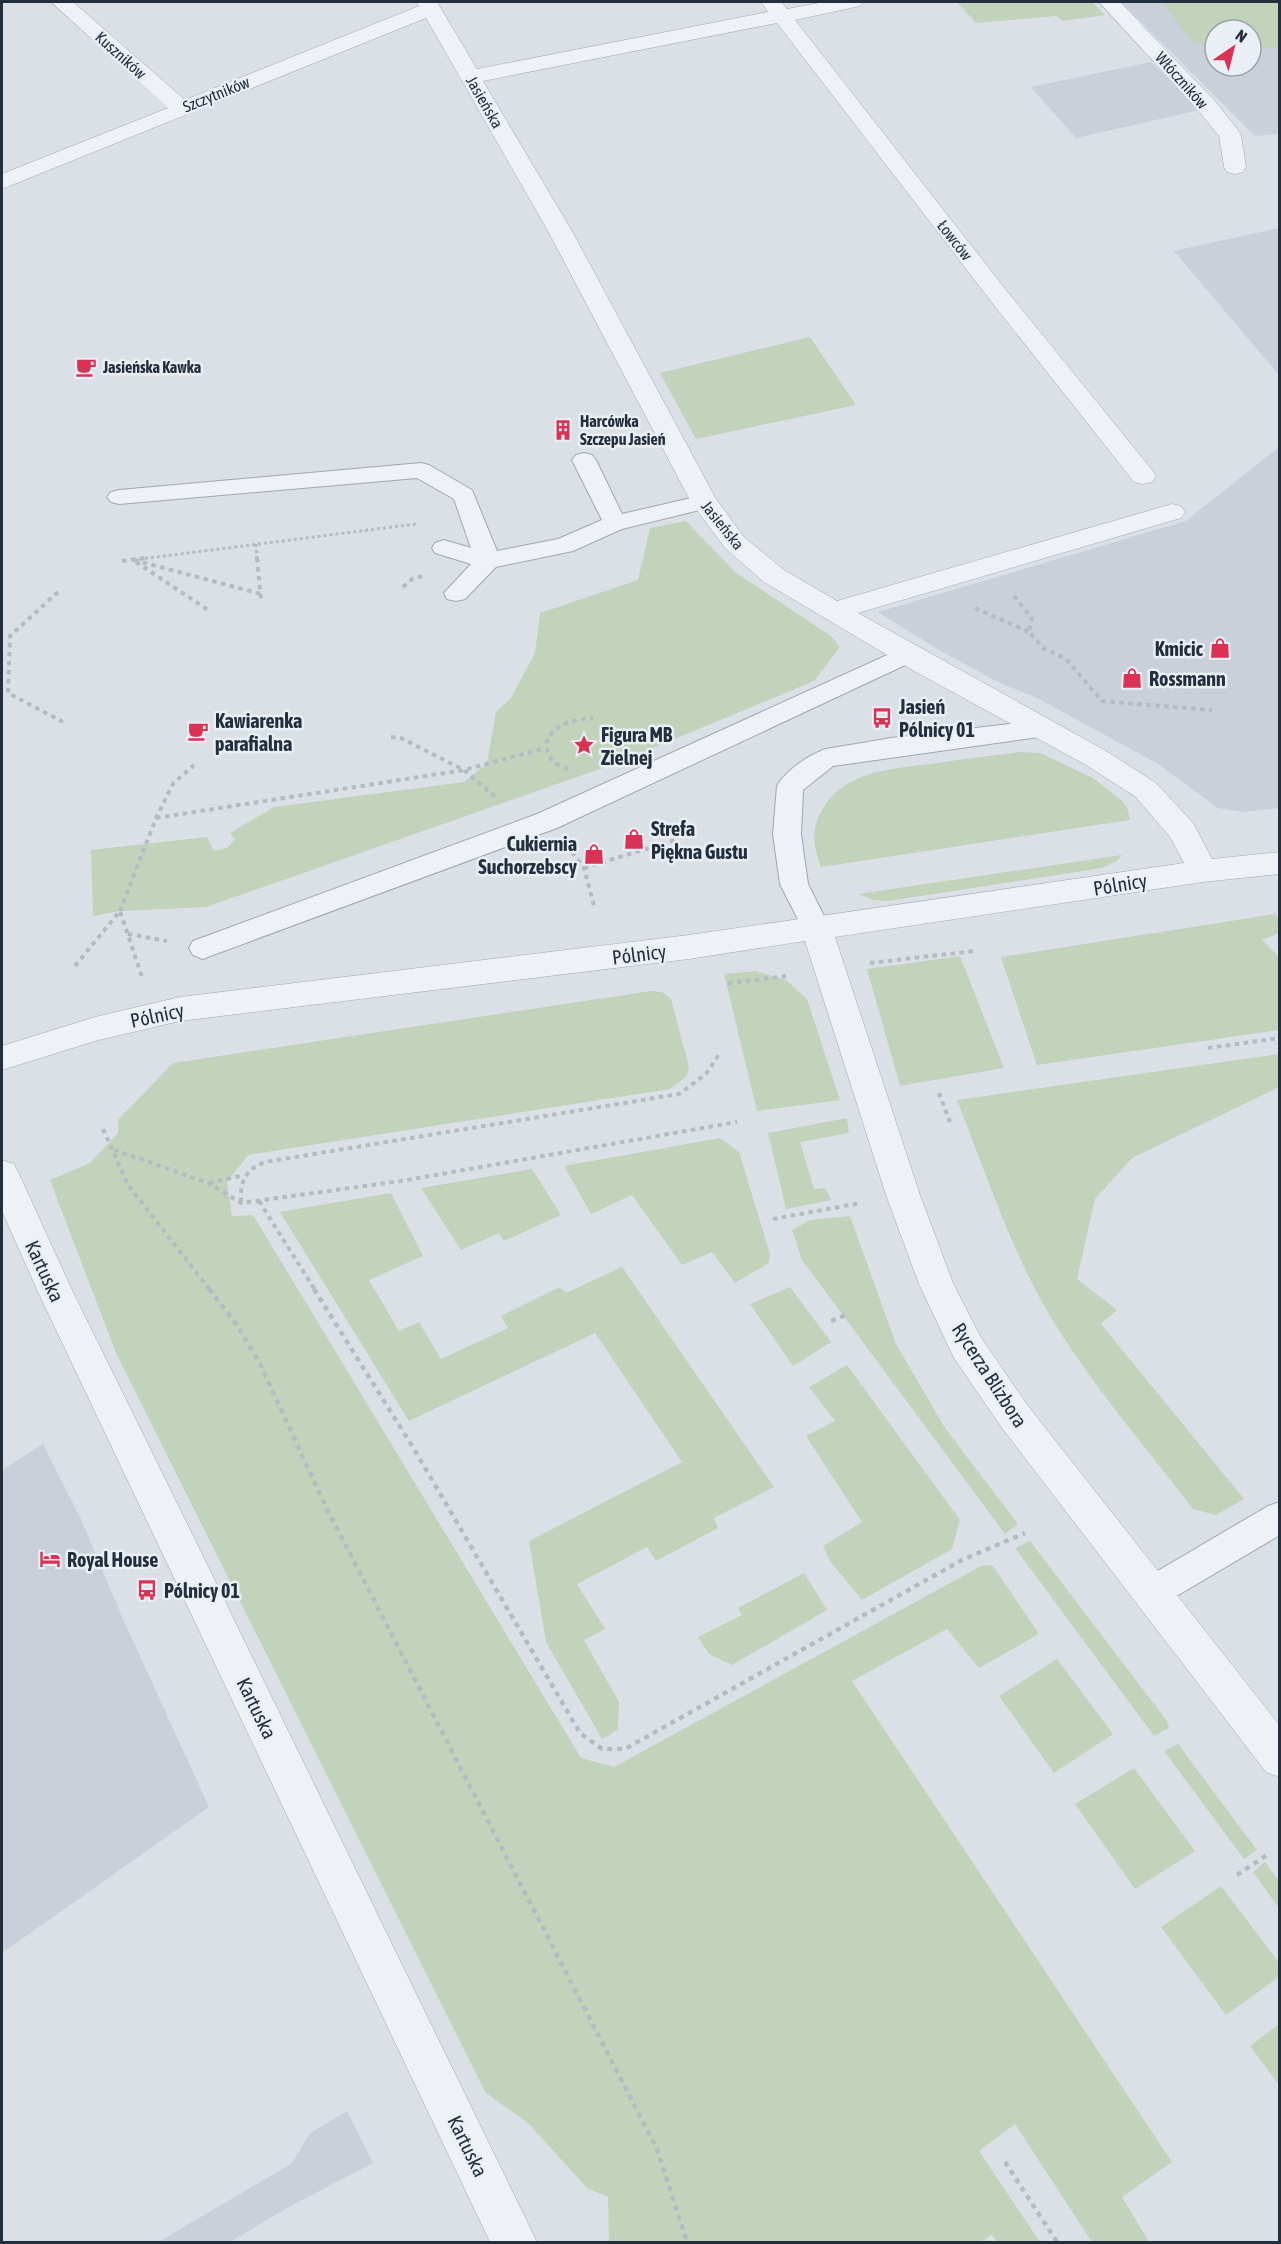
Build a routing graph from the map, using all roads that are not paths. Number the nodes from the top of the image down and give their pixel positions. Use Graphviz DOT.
graph roads {
  1 [pos="61,2"];
  2 [pos="853,2"];
  3 [pos="1110,2"];
  4 [pos="429,5"];
  5 [pos="776,8"];
  6 [pos="471,77"];
  7 [pos="181,108"];
  8 [pos="1235,168"];
  9 [pos="2,182"];
  10 [pos="584,460"];
  11 [pos="1143,476"];
  12 [pos="118,497"];
  13 [pos="704,502"];
  14 [pos="1172,512"];
  15 [pos="615,523"];
  16 [pos="444,548"];
  17 [pos="488,561"];
  18 [pos="456,593"];
  19 [pos="833,610"];
  20 [pos="907,654"];
  21 [pos="1044,729"];
  22 [pos="1280,863"];
  23 [pos="1203,871"];
  24 [pos="817,930"];
  25 [pos="203,948"];
  26 [pos="2,1058"];
  27 [pos="2,1174"];
  28 [pos="1280,1517"];
  29 [pos="1151,1593"];
  30 [pos="1280,1758"];
  31 [pos="514,2242"];
  1 -- 7 [label="street, Kuszników"];
  2 -- 5 [label="street"];
  3 -- 8 [label="street, Włóczników"];
  4 -- 6 [label="street, Jasieńska"];
  4 -- 7 [label="street, Szczytników"];
  5 -- 6 [label="street"];
  5 -- 11 [label="street, Łowców"];
  6 -- 13 [label="street, Jasieńska"];
  7 -- 9 [label="street, Szczytników"];
  10 -- 15 [label="lane"];
  12 -- 17 [label="lane"];
  13 -- 15 [label="lane"];
  13 -- 19 [label="street, Jasieńska"];
  14 -- 19 [label="street"];
  15 -- 17 [label="lane"];
  16 -- 17 [label="lane"];
  17 -- 18 [label="lane"];
  19 -- 20 [label="street, Jasieńska"];
  20 -- 21 [label="street, Jasieńska"];
  20 -- 25 [label="lane"];
  21 -- 23 [label="street, Jasieńska"];
  21 -- 24 [label="lane"];
  22 -- 23 [label="street, Pólnicy"];
  23 -- 24 [label="street, Pólnicy"];
  24 -- 26 [label="street, Pólnicy"];
  24 -- 29 [label="street, Rycerza Blizbora"];
  27 -- 31 [label="street, Kartuska"];
  28 -- 29 [label="lane"];
  29 -- 30 [label="street, Rycerza Blizbora"];
}
